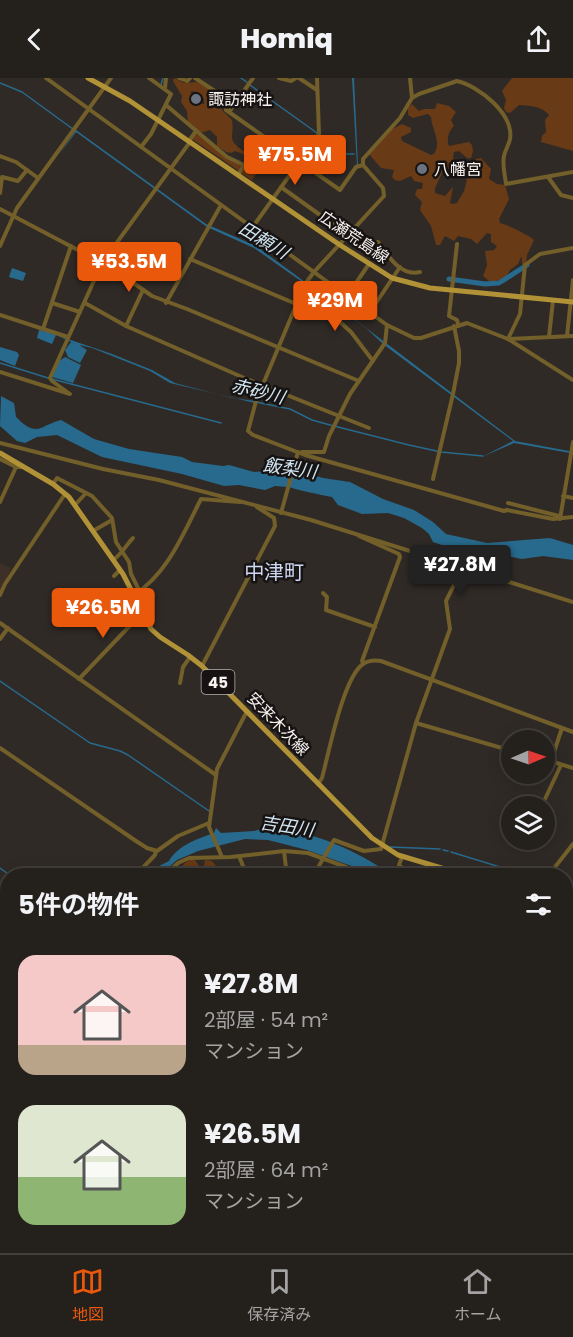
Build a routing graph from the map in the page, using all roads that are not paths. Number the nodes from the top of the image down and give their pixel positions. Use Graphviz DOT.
graph roads {
  1 [pos="46,78"];
  2 [pos="88,78"];
  3 [pos="111,78"];
  4 [pos="149,78"];
  5 [pos="166,78"];
  6 [pos="179,78"];
  7 [pos="190,78"];
  8 [pos="195,78"];
  9 [pos="253,78"];
  10 [pos="279,78"];
  11 [pos="298,78"];
  12 [pos="316,78"];
  13 [pos="410,78"];
  14 [pos="105,86"];
  15 [pos="165,88"];
  16 [pos="317,90"];
  17 [pos="412,98"];
  18 [pos="166,105"];
  19 [pos="89,109"];
  20 [pos="229,112"];
  21 [pos="158,120"];
  22 [pos="196,131"];
  23 [pos="190,142"];
  24 [pos="141,147"];
  25 [pos="225,153"];
  26 [pos="0,156"];
  27 [pos="232,156"];
  28 [pos="300,161"];
  29 [pos="359,166"];
  30 [pos="171,168"];
  31 [pos="27,170"];
  32 [pos="573,172"];
  33 [pos="238,175"];
  34 [pos="1,177"];
  35 [pos="548,177"];
  36 [pos="38,178"];
  37 [pos="281,186"];
  38 [pos="0,193"];
  39 [pos="272,198"];
  40 [pos="573,198"];
  41 [pos="221,205"];
  42 [pos="0,209"];
  43 [pos="13,215"];
  44 [pos="252,228"];
  45 [pos="348,235"];
  46 [pos="378,242"];
  47 [pos="457,244"];
  48 [pos="340,245"];
  49 [pos="0,246"];
  50 [pos="71,246"];
  51 [pos="573,248"];
  52 [pos="190,259"];
  53 [pos="102,262"];
  54 [pos="369,264"];
  55 [pos="400,268"];
  56 [pos="314,272"];
  57 [pos="420,272"];
  58 [pos="392,278"];
  59 [pos="573,280"];
  60 [pos="143,290"];
  61 [pos="452,290"];
  62 [pos="347,296"];
  63 [pos="522,297"];
  64 [pos="553,300"];
  65 [pos="572,302"];
  66 [pos="52,303"];
  67 [pos="85,303"];
  68 [pos="166,303"];
  69 [pos="297,304"];
  70 [pos="80,312"];
  71 [pos="370,312"];
  72 [pos="0,315"];
  73 [pos="387,325"];
  74 [pos="456,325"];
  75 [pos="126,326"];
  76 [pos="44,329"];
  77 [pos="567,336"];
  78 [pos="573,336"];
  79 [pos="549,337"];
  80 [pos="68,338"];
  81 [pos="508,339"];
  82 [pos="279,348"];
  83 [pos="373,361"];
  84 [pos="0,372"];
  85 [pos="573,380"];
  86 [pos="359,381"];
  87 [pos="263,385"];
  88 [pos="339,416"];
  89 [pos="369,428"];
  90 [pos="573,442"];
  91 [pos="0,444"];
  92 [pos="0,453"];
  93 [pos="298,453"];
  94 [pos="0,459"];
  95 [pos="16,467"];
  96 [pos="24,467"];
  97 [pos="433,479"];
  98 [pos="53,484"];
  99 [pos="66,493"];
  100 [pos="86,493"];
  101 [pos="563,496"];
  102 [pos="573,498"];
  103 [pos="240,501"];
  104 [pos="0,502"];
  105 [pos="508,503"];
  106 [pos="75,505"];
  107 [pos="256,506"];
  108 [pos="282,512"];
  109 [pos="560,518"];
  110 [pos="573,518"];
  111 [pos="112,520"];
  112 [pos="93,531"];
  113 [pos="353,532"];
  114 [pos="133,538"];
  115 [pos="123,553"];
  116 [pos="113,560"];
  117 [pos="120,570"];
  118 [pos="114,576"];
  119 [pos="458,577"];
  120 [pos="323,593"];
  121 [pos="137,594"];
  122 [pos="0,595"];
  123 [pos="573,602"];
  124 [pos="142,613"];
  125 [pos="0,623"];
  126 [pos="375,627"];
  127 [pos="8,628"];
  128 [pos="0,639"];
  129 [pos="190,656"];
  130 [pos="364,663"];
  131 [pos="202,666"];
  132 [pos="80,679"];
  133 [pos="431,680"];
  134 [pos="180,683"];
  135 [pos="247,711"];
  136 [pos="416,723"];
  137 [pos="562,728"];
  138 [pos="573,732"];
  139 [pos="0,748"];
  140 [pos="501,748"];
  141 [pos="555,749"];
  142 [pos="555,763"];
  143 [pos="561,765"];
  144 [pos="573,768"];
  145 [pos="216,775"];
  146 [pos="318,784"];
  147 [pos="546,796"];
  148 [pos="209,825"];
  149 [pos="573,844"];
  150 [pos="382,846"];
  151 [pos="156,851"];
  152 [pos="284,851"];
  153 [pos="239,856"];
  154 [pos="222,857"];
  155 [pos="325,857"];
  156 [pos="402,857"];
  157 [pos="437,867"];
  158 [pos="143,868"];
  159 [pos="173,868"];
  160 [pos="244,868"];
  161 [pos="285,868"];
  162 [pos="318,868"];
  163 [pos="348,868"];
  164 [pos="402,868"];
  165 [pos="440,868"];
  166 [pos="554,868"];
  1 -- 19 [label="street"];
  2 -- 14 [label="main road, 広瀬荒島線"];
  3 -- 14 [label="street"];
  4 -- 15 [label="street"];
  5 -- 15 [label="street"];
  6 -- 7 [label="street"];
  8 -- 20 [label="street"];
  9 -- 20 [label="street"];
  10 -- 11 [label="street"];
  11 -- 16 [label="street"];
  12 -- 16 [label="street"];
  13 -- 17 [label="street"];
  14 -- 19 [label="street"];
  14 -- 21 [label="main road, 広瀬荒島線"];
  15 -- 18 [label="street"];
  16 -- 28 [label="street"];
  17 -- 29 [label="street"];
  17 -- 35 [label="street"];
  18 -- 21 [label="street"];
  18 -- 22 [label="street"];
  19 -- 24 [label="street"];
  19 -- 36 [label="street"];
  20 -- 28 [label="street"];
  21 -- 23 [label="main road, 広瀬荒島線"];
  21 -- 24 [label="street"];
  22 -- 23 [label="street"];
  22 -- 25 [label="street"];
  23 -- 30 [label="street"];
  23 -- 33 [label="main road, 広瀬荒島線"];
  24 -- 30 [label="street"];
  25 -- 27 [label="street"];
  25 -- 33 [label="street"];
  26 -- 31 [label="street"];
  28 -- 29 [label="street"];
  28 -- 37 [label="street"];
  29 -- 45 [label="street"];
  30 -- 41 [label="street"];
  30 -- 53 [label="street"];
  31 -- 34 [label="street"];
  31 -- 36 [label="street"];
  32 -- 35 [label="street"];
  33 -- 39 [label="main road, 広瀬荒島線"];
  34 -- 38 [label="street"];
  35 -- 40 [label="street"];
  36 -- 43 [label="street"];
  37 -- 39 [label="street"];
  37 -- 45 [label="street"];
  39 -- 44 [label="street"];
  39 -- 48 [label="main road, 広瀬荒島線"];
  41 -- 44 [label="street"];
  41 -- 52 [label="street"];
  42 -- 43 [label="street"];
  43 -- 49 [label="street"];
  43 -- 50 [label="street"];
  44 -- 56 [label="street"];
  45 -- 48 [label="street"];
  46 -- 55 [label="street"];
  47 -- 61 [label="street"];
  48 -- 54 [label="main road, 広瀬荒島線"];
  48 -- 56 [label="street"];
  50 -- 53 [label="street"];
  50 -- 66 [label="street"];
  51 -- 63 [label="street"];
  52 -- 68 [label="street"];
  52 -- 69 [label="street"];
  53 -- 60 [label="street"];
  53 -- 67 [label="street"];
  54 -- 58 [label="main road, 広瀬荒島線"];
  54 -- 62 [label="street"];
  55 -- 57 [label="street"];
  55 -- 58 [label="street"];
  56 -- 62 [label="street"];
  56 -- 69 [label="street"];
  58 -- 61 [label="main road, 広瀬荒島線"];
  58 -- 71 [label="street"];
  59 -- 65 [label="street"];
  60 -- 68 [label="street"];
  60 -- 75 [label="street"];
  61 -- 63 [label="main road, 広瀬荒島線"];
  61 -- 74 [label="street"];
  62 -- 71 [label="street"];
  63 -- 64 [label="main road, 広瀬荒島線"];
  63 -- 81 [label="street"];
  64 -- 65 [label="main road, 広瀬荒島線"];
  64 -- 79 [label="street"];
  65 -- 77 [label="street"];
  66 -- 70 [label="street"];
  66 -- 76 [label="street"];
  67 -- 70 [label="street"];
  67 -- 75 [label="street"];
  68 -- 82 [label="street"];
  69 -- 82 [label="street"];
  69 -- 83 [label="street"];
  70 -- 80 [label="street"];
  71 -- 73 [label="street"];
  72 -- 76 [label="street"];
  73 -- 74 [label="street"];
  73 -- 83 [label="street"];
  74 -- 81 [label="street"];
  74 -- 97 [label="street"];
  75 -- 87 [label="street"];
  76 -- 80 [label="street"];
  77 -- 78 [label="street"];
  77 -- 79 [label="street"];
  79 -- 81 [label="street"];
  80 -- 84 [label="street"];
  81 -- 85 [label="street"];
  82 -- 86 [label="street"];
  82 -- 87 [label="street"];
  83 -- 86 [label="street"];
  86 -- 88 [label="street"];
  87 -- 88 [label="street"];
  87 -- 93 [label="street"];
  88 -- 89 [label="street"];
  88 -- 93 [label="street"];
  90 -- 101 [label="street"];
  91 -- 103 [label="street"];
  92 -- 96 [label="main road, 安来木次線 / 45"];
  93 -- 108 [label="street"];
  93 -- 109 [label="street"];
  94 -- 95 [label="street"];
  95 -- 96 [label="street"];
  95 -- 104 [label="street"];
  96 -- 98 [label="main road, 安来木次線 / 45"];
  98 -- 99 [label="main road, 安来木次線 / 45"];
  98 -- 100 [label="street"];
  99 -- 106 [label="main road, 安来木次線 / 45"];
  99 -- 122 [label="street"];
  100 -- 106 [label="street"];
  100 -- 111 [label="street"];
  101 -- 102 [label="street"];
  101 -- 109 [label="street"];
  103 -- 107 [label="street"];
  103 -- 121 [label="street"];
  105 -- 109 [label="street"];
  106 -- 112 [label="main road, 安来木次線 / 45"];
  107 -- 108 [label="street"];
  107 -- 131 [label="street"];
  108 -- 113 [label="street"];
  109 -- 110 [label="street"];
  111 -- 112 [label="street"];
  111 -- 115 [label="street"];
  112 -- 116 [label="main road, 安来木次線 / 45"];
  113 -- 123 [label="street"];
  113 -- 126 [label="street"];
  114 -- 115 [label="street"];
  115 -- 116 [label="street"];
  115 -- 121 [label="street"];
  116 -- 117 [label="main road, 安来木次線 / 45"];
  117 -- 118 [label="street"];
  117 -- 121 [label="main road, 安来木次線 / 45"];
  119 -- 133 [label="street"];
  120 -- 126 [label="street"];
  121 -- 124 [label="main road, 安来木次線 / 45"];
  124 -- 129 [label="main road, 安来木次線 / 45"];
  124 -- 132 [label="street"];
  125 -- 127 [label="street"];
  126 -- 130 [label="street"];
  127 -- 128 [label="street"];
  127 -- 132 [label="street"];
  129 -- 131 [label="main road, 安来木次線 / 45"];
  129 -- 134 [label="street"];
  130 -- 133 [label="street"];
  130 -- 146 [label="street"];
  131 -- 135 [label="main road, 安来木次線 / 45"];
  132 -- 145 [label="street"];
  133 -- 136 [label="street"];
  133 -- 137 [label="street"];
  135 -- 145 [label="street"];
  135 -- 146 [label="main road, 安来木次線 / 45"];
  136 -- 140 [label="street"];
  136 -- 150 [label="street"];
  137 -- 138 [label="street"];
  137 -- 141 [label="street"];
  139 -- 151 [label="street"];
  142 -- 143 [label="street"];
  143 -- 144 [label="street"];
  143 -- 147 [label="street"];
  145 -- 148 [label="street"];
  146 -- 150 [label="main road, 安来木次線 / 45"];
  148 -- 151 [label="street"];
  148 -- 154 [label="street"];
  149 -- 166 [label="street"];
  150 -- 155 [label="street"];
  150 -- 156 [label="main road, 安来木次線 / 45"];
  151 -- 158 [label="street"];
  152 -- 153 [label="street"];
  152 -- 155 [label="street"];
  152 -- 161 [label="street"];
  153 -- 154 [label="street"];
  153 -- 160 [label="street"];
  154 -- 159 [label="street"];
  155 -- 162 [label="street"];
  155 -- 163 [label="street"];
  156 -- 157 [label="main road, 安来木次線 / 45"];
  156 -- 164 [label="street"];
  157 -- 165 [label="main road, 安来木次線 / 45"];
}
